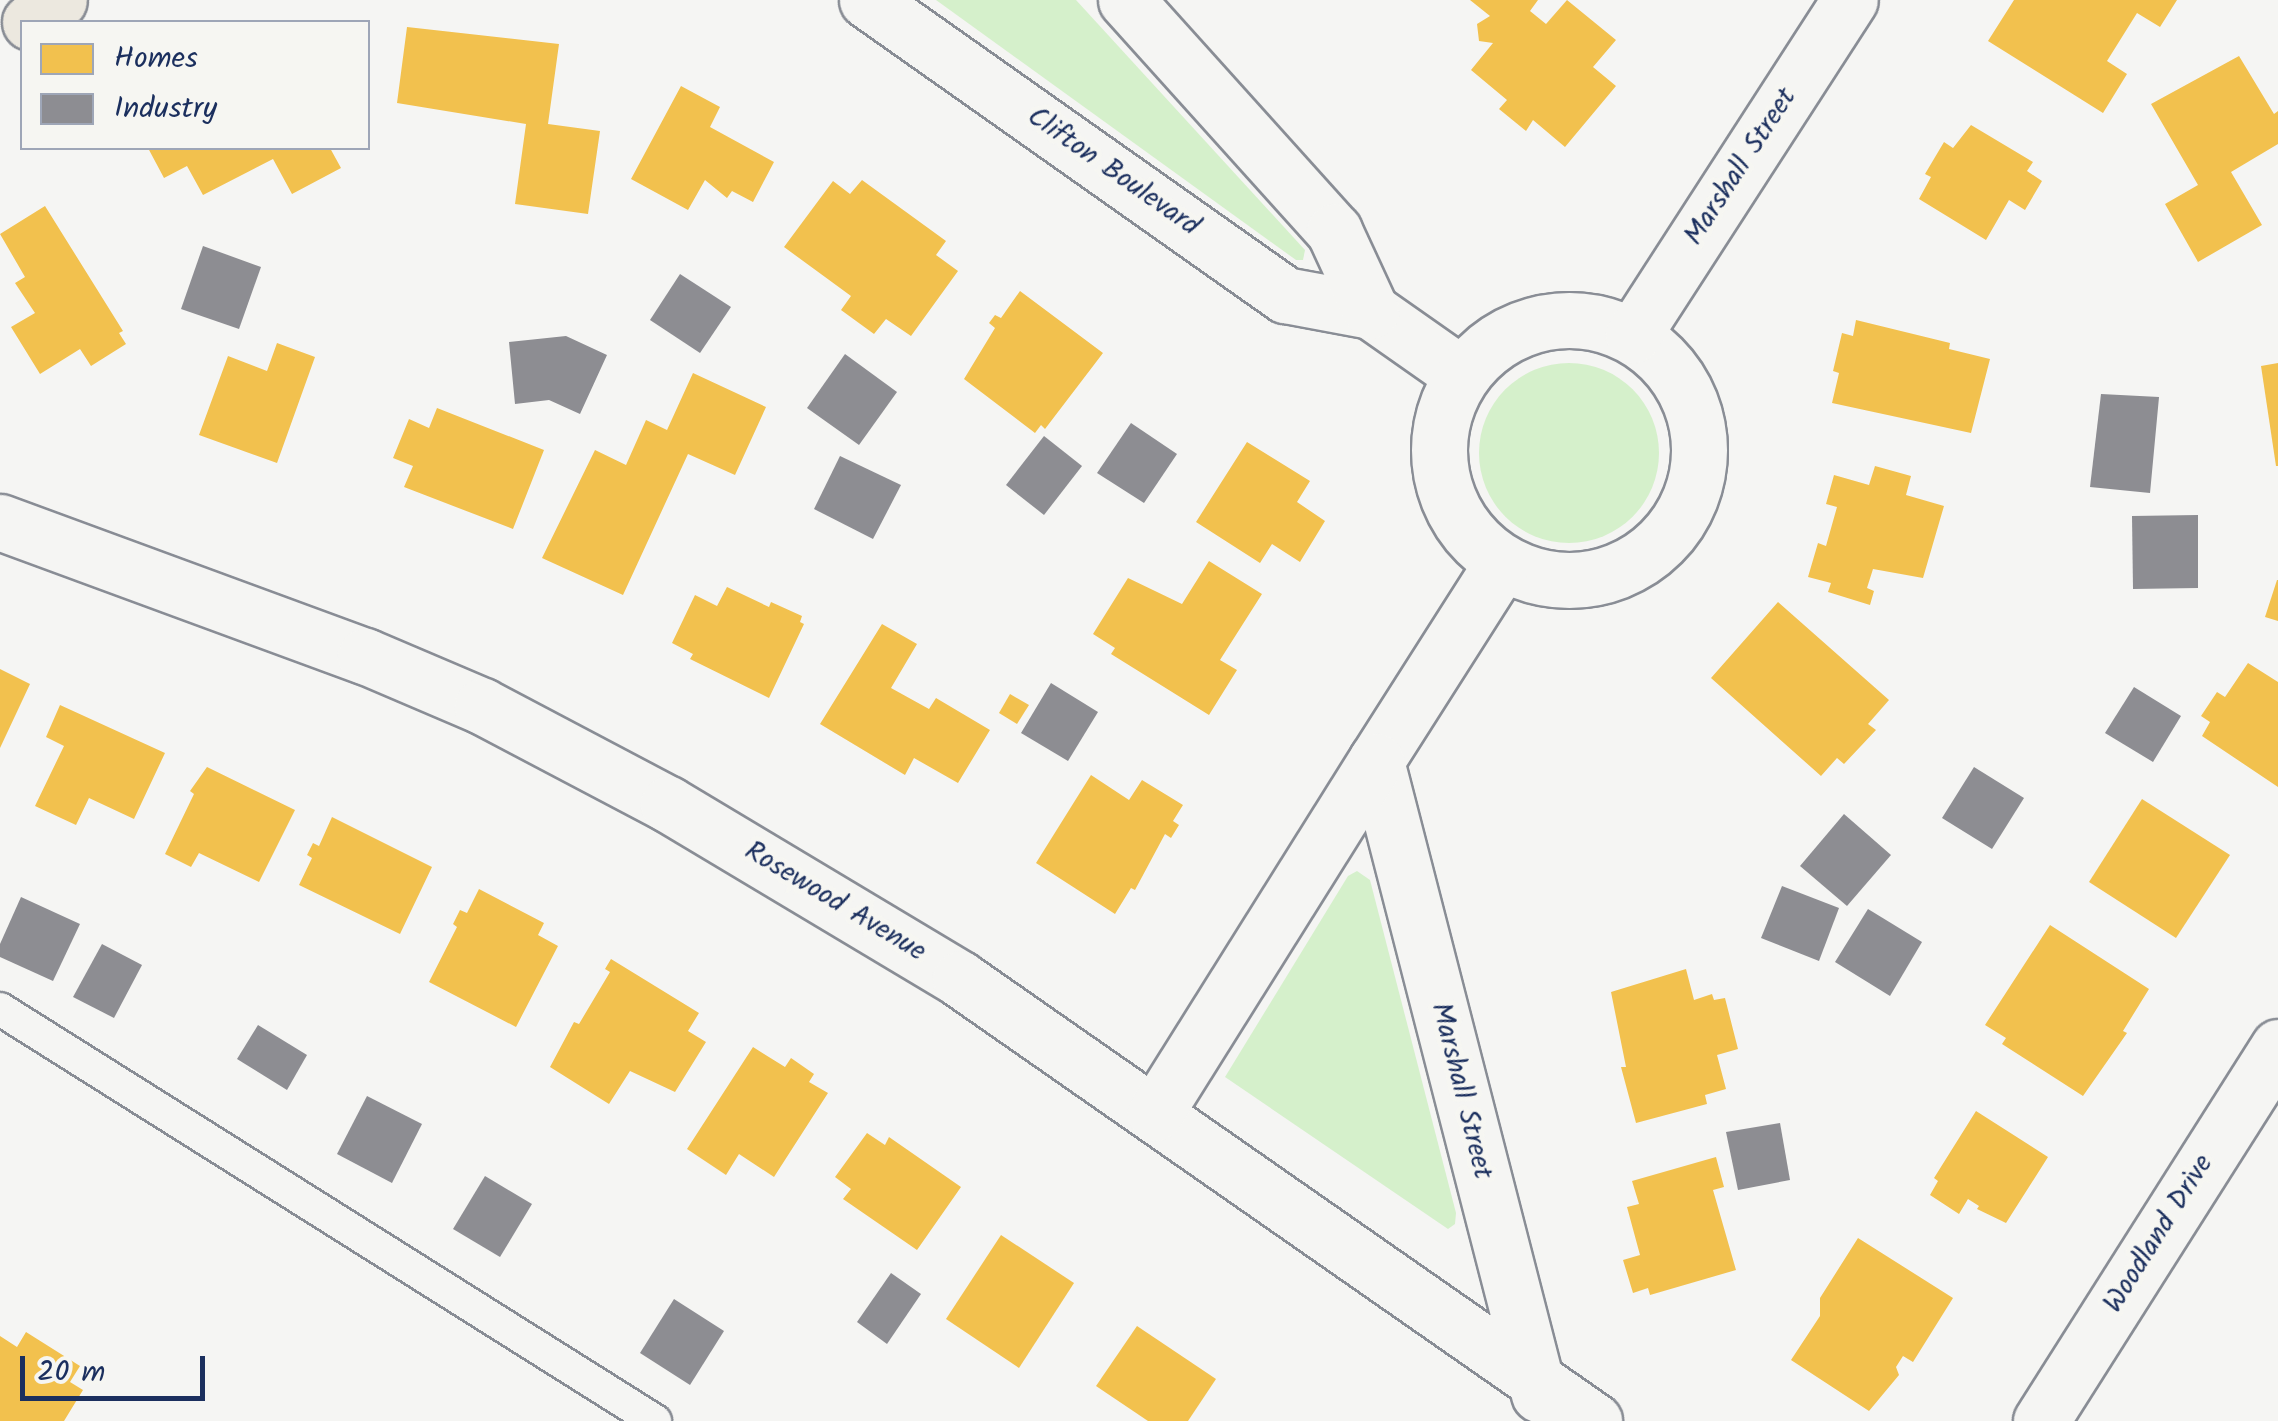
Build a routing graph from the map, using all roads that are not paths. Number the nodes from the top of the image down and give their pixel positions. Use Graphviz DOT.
graph roads {
  1 [pos="59,0"];
  2 [pos="867,0"];
  3 [pos="1126,0"];
  4 [pos="1850,0"];
  5 [pos="33,20"];
  6 [pos="20,30"];
  7 [pos="0,45"];
  8 [pos="1372,311"];
  9 [pos="1633,335"];
  10 [pos="1462,375"];
  11 [pos="0,522"];
  12 [pos="1502,563"];
  13 [pos="1376,761"];
  14 [pos="0,1009"];
  15 [pos="2278,1047"];
  16 [pos="1155,1113"];
  17 [pos="1540,1400"];
  18 [pos="655,1421"];
  19 [pos="1594,1421"];
  20 [pos="2041,1421"];
  1 -- 5 [label="main road"];
  2 -- 8 [label="street, Clifton Boulevard"];
  3 -- 8 [label="street, Clifton Boulevard"];
  4 -- 9 [label="street, Marshall Street"];
  6 -- 7 [label="main road"];
  8 -- 10 [label="street, Clifton Boulevard"];
  9 -- 10 [label="street"];
  9 -- 12 [label="street"];
  10 -- 12 [label="street"];
  11 -- 16 [label="street, Rosewood Avenue"];
  12 -- 13 [label="street"];
  13 -- 16 [label="street"];
  13 -- 17 [label="street, Marshall Street"];
  14 -- 18 [label="lane"];
  15 -- 20 [label="street, Woodland Drive"];
  16 -- 17 [label="street, Rosewood Avenue"];
  17 -- 19 [label="street, Rosewood Avenue"];
}
